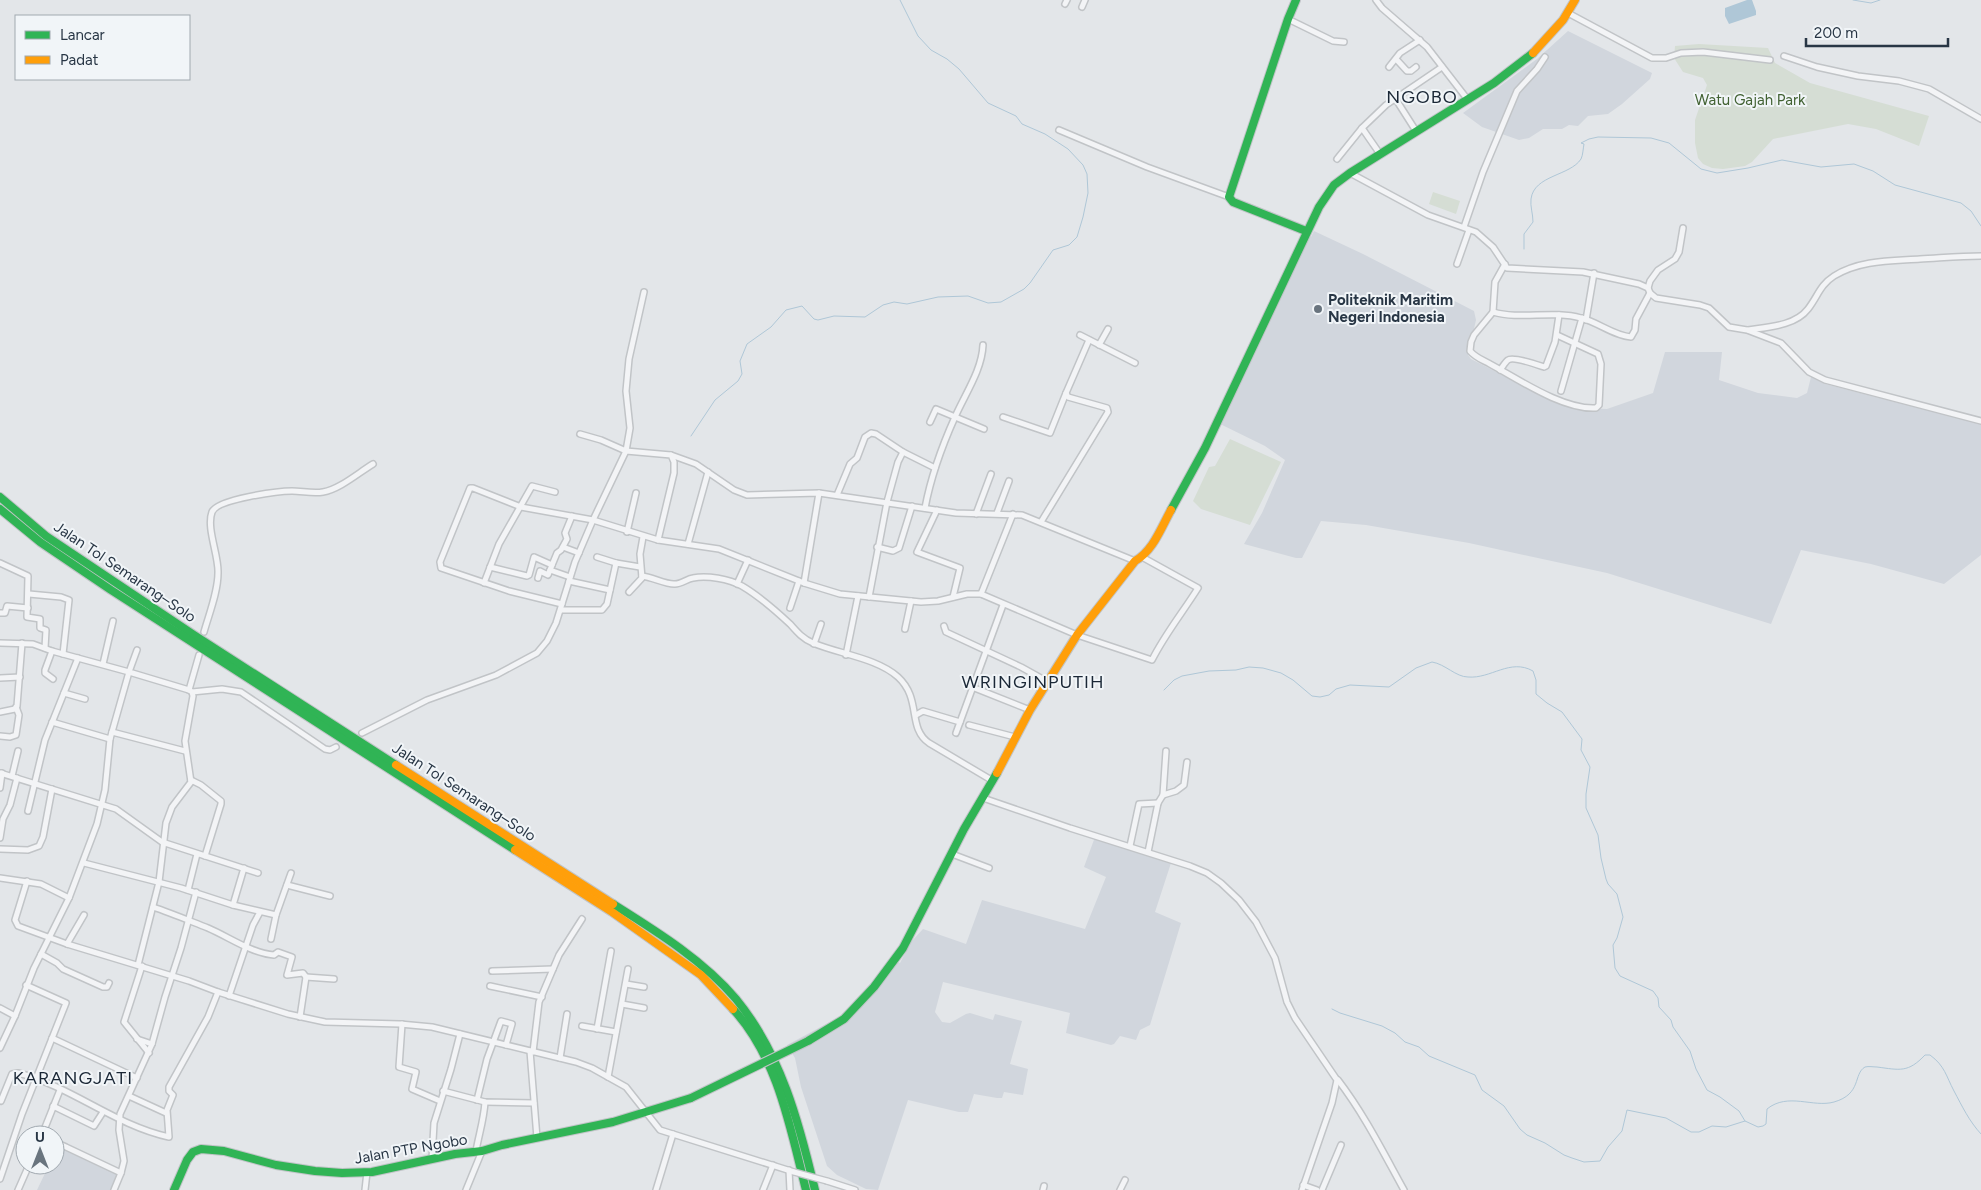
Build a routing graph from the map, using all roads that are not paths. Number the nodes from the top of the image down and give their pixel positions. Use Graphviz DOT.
graph roads {
  1 [pos="1085,0"];
  2 [pos="1376,0"];
  3 [pos="1575,0"];
  4 [pos="1294,1"];
  5 [pos="1082,6"];
  6 [pos="1568,13"];
  7 [pos="1288,19"];
  8 [pos="1420,40"];
  9 [pos="1344,42"];
  10 [pos="1784,56"];
  11 [pos="1545,57"];
  12 [pos="1396,58"];
  13 [pos="1770,60"];
  14 [pos="1389,67"];
  15 [pos="1416,67"];
  16 [pos="1442,67"];
  17 [pos="1395,98"];
  18 [pos="1468,100"];
  19 [pos="1981,119"];
  20 [pos="1362,128"];
  21 [pos="1059,130"];
  22 [pos="1416,131"];
  23 [pos="1380,154"];
  24 [pos="1338,159"];
  25 [pos="1350,173"];
  26 [pos="1229,197"];
  27 [pos="1466,228"];
  28 [pos="1683,228"];
  29 [pos="1306,231"];
  30 [pos="1981,256"];
  31 [pos="1457,264"];
  32 [pos="1505,264"];
  33 [pos="1594,273"];
  34 [pos="1649,290"];
  35 [pos="644,292"];
  36 [pos="1493,312"];
  37 [pos="1559,315"];
  38 [pos="1584,319"];
  39 [pos="1108,329"];
  40 [pos="1747,330"];
  41 [pos="1080,335"];
  42 [pos="1557,335"];
  43 [pos="1089,340"];
  44 [pos="1575,343"];
  45 [pos="983,345"];
  46 [pos="1099,345"];
  47 [pos="1135,363"];
  48 [pos="1500,370"];
  49 [pos="1561,390"];
  50 [pos="1066,394"];
  51 [pos="955,416"];
  52 [pos="1003,417"];
  53 [pos="1981,421"];
  54 [pos="930,422"];
  55 [pos="984,429"];
  56 [pos="580,434"];
  57 [pos="626,451"];
  58 [pos="903,452"];
  59 [pos="671,455"];
  60 [pos="373,464"];
  61 [pos="935,468"];
  62 [pos="708,472"];
  63 [pos="991,474"];
  64 [pos="1009,481"];
  65 [pos="555,492"];
  66 [pos="636,493"];
  67 [pos="819,493"];
  68 [pos="836,495"];
  69 [pos="0,497"];
  70 [pos="887,502"];
  71 [pos="912,506"];
  72 [pos="521,507"];
  73 [pos="925,508"];
  74 [pos="0,509"];
  75 [pos="937,510"];
  76 [pos="997,513"];
  77 [pos="976,514"];
  78 [pos="1013,514"];
  79 [pos="572,516"];
  80 [pos="593,520"];
  81 [pos="1041,522"];
  82 [pos="627,532"];
  83 [pos="643,537"];
  84 [pos="658,540"];
  85 [pos="688,544"];
  86 [pos="563,547"];
  87 [pos="878,547"];
  88 [pos="579,553"];
  89 [pos="597,557"];
  90 [pos="1138,559"];
  91 [pos="748,560"];
  92 [pos="0,563"];
  93 [pos="616,563"];
  94 [pos="490,567"];
  95 [pos="551,567"];
  96 [pos="640,567"];
  97 [pos="642,576"];
  98 [pos="538,578"];
  99 [pos="569,579"];
  100 [pos="802,582"];
  101 [pos="484,583"];
  102 [pos="737,584"];
  103 [pos="610,590"];
  104 [pos="629,592"];
  105 [pos="29,594"];
  106 [pos="981,594"];
  107 [pos="858,596"];
  108 [pos="869,597"];
  109 [pos="953,597"];
  110 [pos="911,601"];
  111 [pos="1003,605"];
  112 [pos="561,607"];
  113 [pos="28,608"];
  114 [pos="790,608"];
  115 [pos="0,613"];
  116 [pos="113,621"];
  117 [pos="821,624"];
  118 [pos="944,626"];
  119 [pos="905,629"];
  120 [pos="204,632"];
  121 [pos="1078,635"];
  122 [pos="0,643"];
  123 [pos="22,643"];
  124 [pos="814,644"];
  125 [pos="45,648"];
  126 [pos="137,650"];
  127 [pos="985,650"];
  128 [pos="52,651"];
  129 [pos="63,654"];
  130 [pos="199,655"];
  131 [pos="846,655"];
  132 [pos="78,658"];
  133 [pos="102,664"];
  134 [pos="129,672"];
  135 [pos="20,677"];
  136 [pos="0,678"];
  137 [pos="53,679"];
  138 [pos="1048,682"];
  139 [pos="970,686"];
  140 [pos="190,691"];
  141 [pos="64,693"];
  142 [pos="85,699"];
  143 [pos="16,707"];
  144 [pos="1030,710"];
  145 [pos="0,712"];
  146 [pos="916,715"];
  147 [pos="52,722"];
  148 [pos="960,722"];
  149 [pos="969,725"];
  150 [pos="112,732"];
  151 [pos="362,733"];
  152 [pos="956,733"];
  153 [pos="0,736"];
  154 [pos="1015,737"];
  155 [pos="110,740"];
  156 [pos="336,747"];
  157 [pos="185,750"];
  158 [pos="18,751"];
  159 [pos="1166,751"];
  160 [pos="1188,762"];
  161 [pos="1,773"];
  162 [pos="14,777"];
  163 [pos="191,780"];
  164 [pos="993,781"];
  165 [pos="36,784"];
  166 [pos="0,788"];
  167 [pos="52,789"];
  168 [pos="1163,795"];
  169 [pos="983,798"];
  170 [pos="102,804"];
  171 [pos="1158,804"];
  172 [pos="28,811"];
  173 [pos="0,838"];
  174 [pos="162,842"];
  175 [pos="1130,846"];
  176 [pos="0,849"];
  177 [pos="1148,852"];
  178 [pos="197,854"];
  179 [pos="952,854"];
  180 [pos="205,856"];
  181 [pos="84,863"];
  182 [pos="244,868"];
  183 [pos="988,868"];
  184 [pos="258,873"];
  185 [pos="292,873"];
  186 [pos="0,878"];
  187 [pos="28,881"];
  188 [pos="159,882"];
  189 [pos="288,885"];
  190 [pos="188,890"];
  191 [pos="196,892"];
  192 [pos="330,896"];
  193 [pos="69,898"];
  194 [pos="233,905"];
  195 [pos="153,907"];
  196 [pos="260,912"];
  197 [pos="84,915"];
  198 [pos="276,916"];
  199 [pos="582,919"];
  200 [pos="188,921"];
  201 [pos="49,938"];
  202 [pos="271,939"];
  203 [pos="67,944"];
  204 [pos="246,946"];
  205 [pos="611,951"];
  206 [pos="41,954"];
  207 [pos="140,966"];
  208 [pos="628,969"];
  209 [pos="553,970"];
  210 [pos="492,971"];
  211 [pos="171,975"];
  212 [pos="306,977"];
  213 [pos="334,979"];
  214 [pos="108,983"];
  215 [pos="626,984"];
  216 [pos="26,985"];
  217 [pos="490,986"];
  218 [pos="644,987"];
  219 [pos="218,992"];
  220 [pos="229,996"];
  221 [pos="542,997"];
  222 [pos="622,1004"];
  223 [pos="0,1008"];
  224 [pos="644,1008"];
  225 [pos="567,1014"];
  226 [pos="15,1016"];
  227 [pos="300,1017"];
  228 [pos="402,1024"];
  229 [pos="582,1026"];
  230 [pos="597,1029"];
  231 [pos="616,1032"];
  232 [pos="460,1034"];
  233 [pos="52,1038"];
  234 [pos="136,1039"];
  235 [pos="492,1042"];
  236 [pos="152,1044"];
  237 [pos="506,1045"];
  238 [pos="0,1048"];
  239 [pos="532,1052"];
  240 [pos="149,1053"];
  241 [pos="560,1058"];
  242 [pos="608,1077"];
  243 [pos="137,1078"];
  244 [pos="36,1080"];
  245 [pos="1338,1080"];
  246 [pos="60,1090"];
  247 [pos="443,1091"];
  248 [pos="129,1096"];
  249 [pos="477,1100"];
  250 [pos="1,1101"];
  251 [pos="440,1101"];
  252 [pos="485,1102"];
  253 [pos="534,1103"];
  254 [pos="53,1106"];
  255 [pos="102,1112"];
  256 [pos="166,1113"];
  257 [pos="646,1113"];
  258 [pos="119,1120"];
  259 [pos="47,1125"];
  260 [pos="673,1134"];
  261 [pos="537,1138"];
  262 [pos="1341,1145"];
  263 [pos="65,1146"];
  264 [pos="479,1151"];
  265 [pos="432,1159"];
  266 [pos="773,1165"];
  267 [pos="792,1171"];
  268 [pos="367,1172"];
  269 [pos="121,1173"];
  270 [pos="25,1175"];
  271 [pos="0,1179"];
  272 [pos="1125,1180"];
  273 [pos="1302,1187"];
  274 [pos="18,1190"];
  275 [pos="114,1190"];
  276 [pos="174,1190"];
  277 [pos="365,1190"];
  278 [pos="466,1190"];
  279 [pos="656,1190"];
  280 [pos="763,1190"];
  281 [pos="790,1190"];
  282 [pos="806,1190"];
  283 [pos="815,1190"];
  284 [pos="855,1190"];
  285 [pos="1120,1190"];
  286 [pos="1317,1190"];
  287 [pos="1322,1190"];
  288 [pos="1404,1190"];
  1 -- 5 [label="street"];
  2 -- 8 [label="street"];
  3 -- 6 [label="main road, Jalan PTP Ngobo"];
  4 -- 7 [label="main road"];
  6 -- 13 [label="street"];
  6 -- 18 [label="main road, Jalan PTP Ngobo"];
  7 -- 9 [label="street"];
  7 -- 26 [label="main road"];
  8 -- 12 [label="street"];
  8 -- 16 [label="street"];
  10 -- 19 [label="street"];
  11 -- 27 [label="street"];
  12 -- 14 [label="street"];
  12 -- 15 [label="street"];
  16 -- 17 [label="street"];
  16 -- 18 [label="street"];
  17 -- 20 [label="street"];
  17 -- 22 [label="street"];
  18 -- 22 [label="main road, Jalan PTP Ngobo"];
  20 -- 23 [label="street"];
  20 -- 24 [label="street"];
  21 -- 26 [label="street"];
  22 -- 23 [label="main road, Jalan PTP Ngobo"];
  23 -- 25 [label="main road, Jalan PTP Ngobo"];
  25 -- 27 [label="street"];
  25 -- 29 [label="main road, Jalan PTP Ngobo"];
  26 -- 29 [label="main road"];
  27 -- 31 [label="street"];
  27 -- 32 [label="street"];
  28 -- 34 [label="street"];
  29 -- 90 [label="main road, Jalan PTP Ngobo"];
  30 -- 40 [label="street"];
  32 -- 33 [label="street"];
  32 -- 36 [label="street"];
  33 -- 34 [label="street"];
  33 -- 38 [label="street"];
  34 -- 38 [label="street"];
  34 -- 40 [label="street"];
  35 -- 57 [label="street"];
  36 -- 37 [label="street"];
  36 -- 48 [label="street"];
  37 -- 38 [label="street"];
  37 -- 42 [label="street"];
  38 -- 44 [label="street"];
  39 -- 46 [label="street"];
  40 -- 53 [label="street"];
  41 -- 43 [label="street"];
  42 -- 44 [label="street"];
  42 -- 48 [label="street"];
  43 -- 46 [label="street"];
  43 -- 50 [label="street"];
  44 -- 48 [label="street"];
  44 -- 49 [label="street"];
  45 -- 51 [label="street"];
  46 -- 47 [label="street"];
  50 -- 52 [label="street"];
  50 -- 81 [label="street"];
  51 -- 54 [label="street"];
  51 -- 55 [label="street"];
  51 -- 61 [label="street"];
  56 -- 57 [label="street"];
  57 -- 59 [label="street"];
  57 -- 80 [label="street"];
  58 -- 61 [label="street"];
  58 -- 68 [label="street"];
  58 -- 70 [label="street"];
  59 -- 62 [label="street"];
  59 -- 84 [label="street"];
  60 -- 120 [label="street"];
  61 -- 73 [label="street"];
  62 -- 67 [label="street"];
  62 -- 85 [label="street"];
  63 -- 77 [label="street"];
  64 -- 76 [label="street"];
  65 -- 72 [label="street"];
  66 -- 82 [label="street"];
  67 -- 68 [label="street"];
  67 -- 100 [label="street"];
  68 -- 70 [label="street"];
  69 -- 283 [label="main road, Jalan Tol Semarang–Solo"];
  70 -- 71 [label="street"];
  70 -- 87 [label="street"];
  71 -- 73 [label="street"];
  71 -- 87 [label="street"];
  72 -- 79 [label="street"];
  72 -- 94 [label="street"];
  72 -- 101 [label="street"];
  73 -- 75 [label="street"];
  74 -- 282 [label="main road, Jalan Tol Semarang–Solo"];
  75 -- 77 [label="street"];
  75 -- 109 [label="street"];
  76 -- 77 [label="street"];
  76 -- 78 [label="street"];
  78 -- 81 [label="street"];
  78 -- 106 [label="street"];
  79 -- 80 [label="street"];
  79 -- 86 [label="street"];
  80 -- 82 [label="street"];
  80 -- 88 [label="street"];
  81 -- 90 [label="street"];
  82 -- 83 [label="street"];
  83 -- 84 [label="street"];
  83 -- 96 [label="street"];
  84 -- 85 [label="street"];
  85 -- 91 [label="street"];
  86 -- 88 [label="street"];
  86 -- 95 [label="street"];
  87 -- 108 [label="street"];
  88 -- 99 [label="street"];
  89 -- 93 [label="street"];
  90 -- 121 [label="main road, Jalan PTP Ngobo"];
  90 -- 121 [label="street"];
  91 -- 100 [label="street"];
  91 -- 102 [label="street"];
  92 -- 105 [label="street"];
  93 -- 96 [label="street"];
  93 -- 103 [label="street"];
  94 -- 95 [label="street"];
  94 -- 101 [label="street"];
  95 -- 98 [label="street"];
  95 -- 99 [label="street"];
  96 -- 97 [label="street"];
  97 -- 102 [label="street"];
  97 -- 104 [label="street"];
  99 -- 103 [label="street"];
  99 -- 112 [label="street"];
  100 -- 107 [label="street"];
  100 -- 114 [label="street"];
  101 -- 112 [label="street"];
  102 -- 124 [label="street"];
  103 -- 112 [label="street"];
  105 -- 113 [label="street"];
  105 -- 129 [label="street"];
  106 -- 109 [label="street"];
  106 -- 111 [label="street"];
  107 -- 108 [label="street"];
  107 -- 131 [label="street"];
  108 -- 110 [label="street"];
  109 -- 110 [label="street"];
  110 -- 119 [label="street"];
  111 -- 121 [label="street"];
  111 -- 127 [label="street"];
  112 -- 151 [label="street"];
  113 -- 115 [label="street"];
  113 -- 125 [label="street"];
  116 -- 133 [label="street"];
  117 -- 124 [label="street"];
  118 -- 127 [label="street"];
  121 -- 138 [label="main road, Jalan PTP Ngobo"];
  122 -- 123 [label="street"];
  123 -- 125 [label="street"];
  123 -- 135 [label="street"];
  124 -- 131 [label="street"];
  125 -- 128 [label="street"];
  126 -- 134 [label="street"];
  127 -- 138 [label="street"];
  127 -- 139 [label="street"];
  128 -- 129 [label="street"];
  128 -- 137 [label="street"];
  129 -- 132 [label="street"];
  130 -- 140 [label="street"];
  131 -- 146 [label="street"];
  132 -- 133 [label="street"];
  132 -- 141 [label="street"];
  133 -- 134 [label="street"];
  134 -- 140 [label="street"];
  134 -- 150 [label="street"];
  135 -- 136 [label="street"];
  135 -- 143 [label="street"];
  138 -- 144 [label="main road, Jalan PTP Ngobo"];
  139 -- 144 [label="street"];
  139 -- 148 [label="street"];
  140 -- 156 [label="street"];
  140 -- 157 [label="street"];
  141 -- 142 [label="street"];
  141 -- 147 [label="street"];
  143 -- 145 [label="street"];
  143 -- 153 [label="street"];
  144 -- 154 [label="main road, Jalan PTP Ngobo"];
  146 -- 148 [label="street"];
  146 -- 164 [label="street"];
  147 -- 155 [label="street"];
  147 -- 165 [label="street"];
  148 -- 152 [label="street"];
  149 -- 154 [label="street"];
  150 -- 155 [label="street"];
  150 -- 157 [label="street"];
  154 -- 164 [label="main road, Jalan PTP Ngobo"];
  155 -- 170 [label="street"];
  157 -- 163 [label="street"];
  158 -- 162 [label="street"];
  159 -- 168 [label="street"];
  160 -- 168 [label="street"];
  161 -- 162 [label="street"];
  161 -- 166 [label="street"];
  162 -- 165 [label="street"];
  162 -- 173 [label="street"];
  163 -- 174 [label="street"];
  163 -- 180 [label="street"];
  164 -- 169 [label="main road, Jalan PTP Ngobo"];
  165 -- 167 [label="street"];
  165 -- 172 [label="street"];
  167 -- 170 [label="street"];
  167 -- 176 [label="street"];
  168 -- 171 [label="street"];
  169 -- 175 [label="street"];
  169 -- 179 [label="main road, Jalan PTP Ngobo"];
  170 -- 174 [label="street"];
  170 -- 181 [label="street"];
  171 -- 175 [label="street"];
  171 -- 177 [label="street"];
  174 -- 178 [label="street"];
  174 -- 188 [label="street"];
  175 -- 177 [label="street"];
  177 -- 245 [label="street"];
  178 -- 180 [label="street"];
  178 -- 190 [label="street"];
  179 -- 183 [label="street"];
  179 -- 257 [label="main road, Jalan PTP Ngobo, bridge"];
  180 -- 182 [label="street"];
  181 -- 188 [label="street"];
  181 -- 193 [label="street"];
  182 -- 184 [label="street"];
  182 -- 194 [label="street"];
  185 -- 189 [label="street"];
  186 -- 187 [label="street"];
  187 -- 193 [label="street"];
  187 -- 201 [label="street"];
  188 -- 190 [label="street"];
  188 -- 195 [label="street"];
  189 -- 192 [label="street"];
  189 -- 198 [label="street"];
  190 -- 191 [label="street"];
  191 -- 194 [label="street"];
  191 -- 200 [label="street"];
  193 -- 201 [label="street"];
  194 -- 196 [label="street"];
  195 -- 200 [label="street"];
  195 -- 207 [label="street"];
  196 -- 198 [label="street"];
  196 -- 204 [label="street"];
  197 -- 203 [label="street"];
  198 -- 202 [label="street"];
  199 -- 209 [label="street"];
  200 -- 204 [label="street"];
  200 -- 211 [label="street"];
  201 -- 203 [label="street"];
  201 -- 206 [label="street"];
  203 -- 207 [label="street"];
  204 -- 212 [label="street"];
  204 -- 220 [label="street"];
  205 -- 230 [label="street"];
  206 -- 214 [label="street"];
  206 -- 216 [label="street"];
  207 -- 211 [label="street"];
  207 -- 234 [label="street"];
  208 -- 215 [label="street"];
  209 -- 210 [label="street"];
  209 -- 221 [label="street"];
  211 -- 219 [label="street"];
  211 -- 236 [label="street"];
  212 -- 213 [label="street"];
  212 -- 227 [label="street"];
  215 -- 218 [label="street"];
  215 -- 222 [label="street"];
  216 -- 226 [label="street"];
  216 -- 233 [label="street"];
  217 -- 221 [label="street"];
  219 -- 220 [label="street"];
  219 -- 256 [label="street"];
  220 -- 227 [label="street"];
  221 -- 239 [label="street"];
  222 -- 224 [label="street"];
  222 -- 231 [label="street"];
  223 -- 226 [label="street"];
  225 -- 241 [label="street"];
  226 -- 238 [label="street"];
  227 -- 228 [label="street"];
  228 -- 232 [label="street"];
  228 -- 251 [label="street"];
  229 -- 230 [label="street"];
  230 -- 231 [label="street"];
  231 -- 242 [label="street"];
  232 -- 235 [label="street"];
  232 -- 247 [label="street"];
  233 -- 243 [label="street"];
  233 -- 244 [label="street"];
  234 -- 236 [label="street"];
  234 -- 240 [label="street"];
  235 -- 237 [label="street"];
  235 -- 237 [label="street"];
  235 -- 249 [label="street"];
  236 -- 240 [label="street"];
  237 -- 239 [label="street"];
  239 -- 241 [label="street"];
  239 -- 253 [label="street"];
  240 -- 243 [label="street"];
  241 -- 242 [label="street"];
  242 -- 257 [label="street"];
  243 -- 248 [label="street"];
  244 -- 246 [label="street"];
  244 -- 250 [label="street"];
  244 -- 271 [label="street"];
  245 -- 273 [label="street"];
  245 -- 288 [label="street"];
  246 -- 254 [label="street"];
  246 -- 255 [label="street"];
  247 -- 249 [label="street"];
  247 -- 251 [label="street"];
  248 -- 256 [label="street"];
  248 -- 258 [label="street"];
  249 -- 252 [label="street"];
  251 -- 265 [label="street"];
  252 -- 253 [label="street"];
  252 -- 264 [label="street"];
  253 -- 261 [label="street"];
  254 -- 255 [label="street"];
  254 -- 259 [label="street"];
  255 -- 258 [label="street"];
  256 -- 258 [label="street"];
  257 -- 260 [label="street"];
  257 -- 261 [label="main road, Jalan PTP Ngobo"];
  258 -- 269 [label="street"];
  260 -- 266 [label="street"];
  260 -- 279 [label="street"];
  261 -- 264 [label="main road, Jalan PTP Ngobo"];
  262 -- 287 [label="street"];
  263 -- 269 [label="street"];
  264 -- 265 [label="main road, Jalan PTP Ngobo"];
  264 -- 278 [label="street"];
  265 -- 268 [label="main road, Jalan PTP Ngobo"];
  266 -- 267 [label="street"];
  266 -- 280 [label="street"];
  267 -- 281 [label="street"];
  267 -- 284 [label="street, bridge"];
  268 -- 276 [label="main road, Jalan PTP Ngobo"];
  268 -- 277 [label="street"];
  269 -- 275 [label="street"];
  270 -- 274 [label="street"];
  272 -- 285 [label="street"];
  273 -- 286 [label="street"];
}
